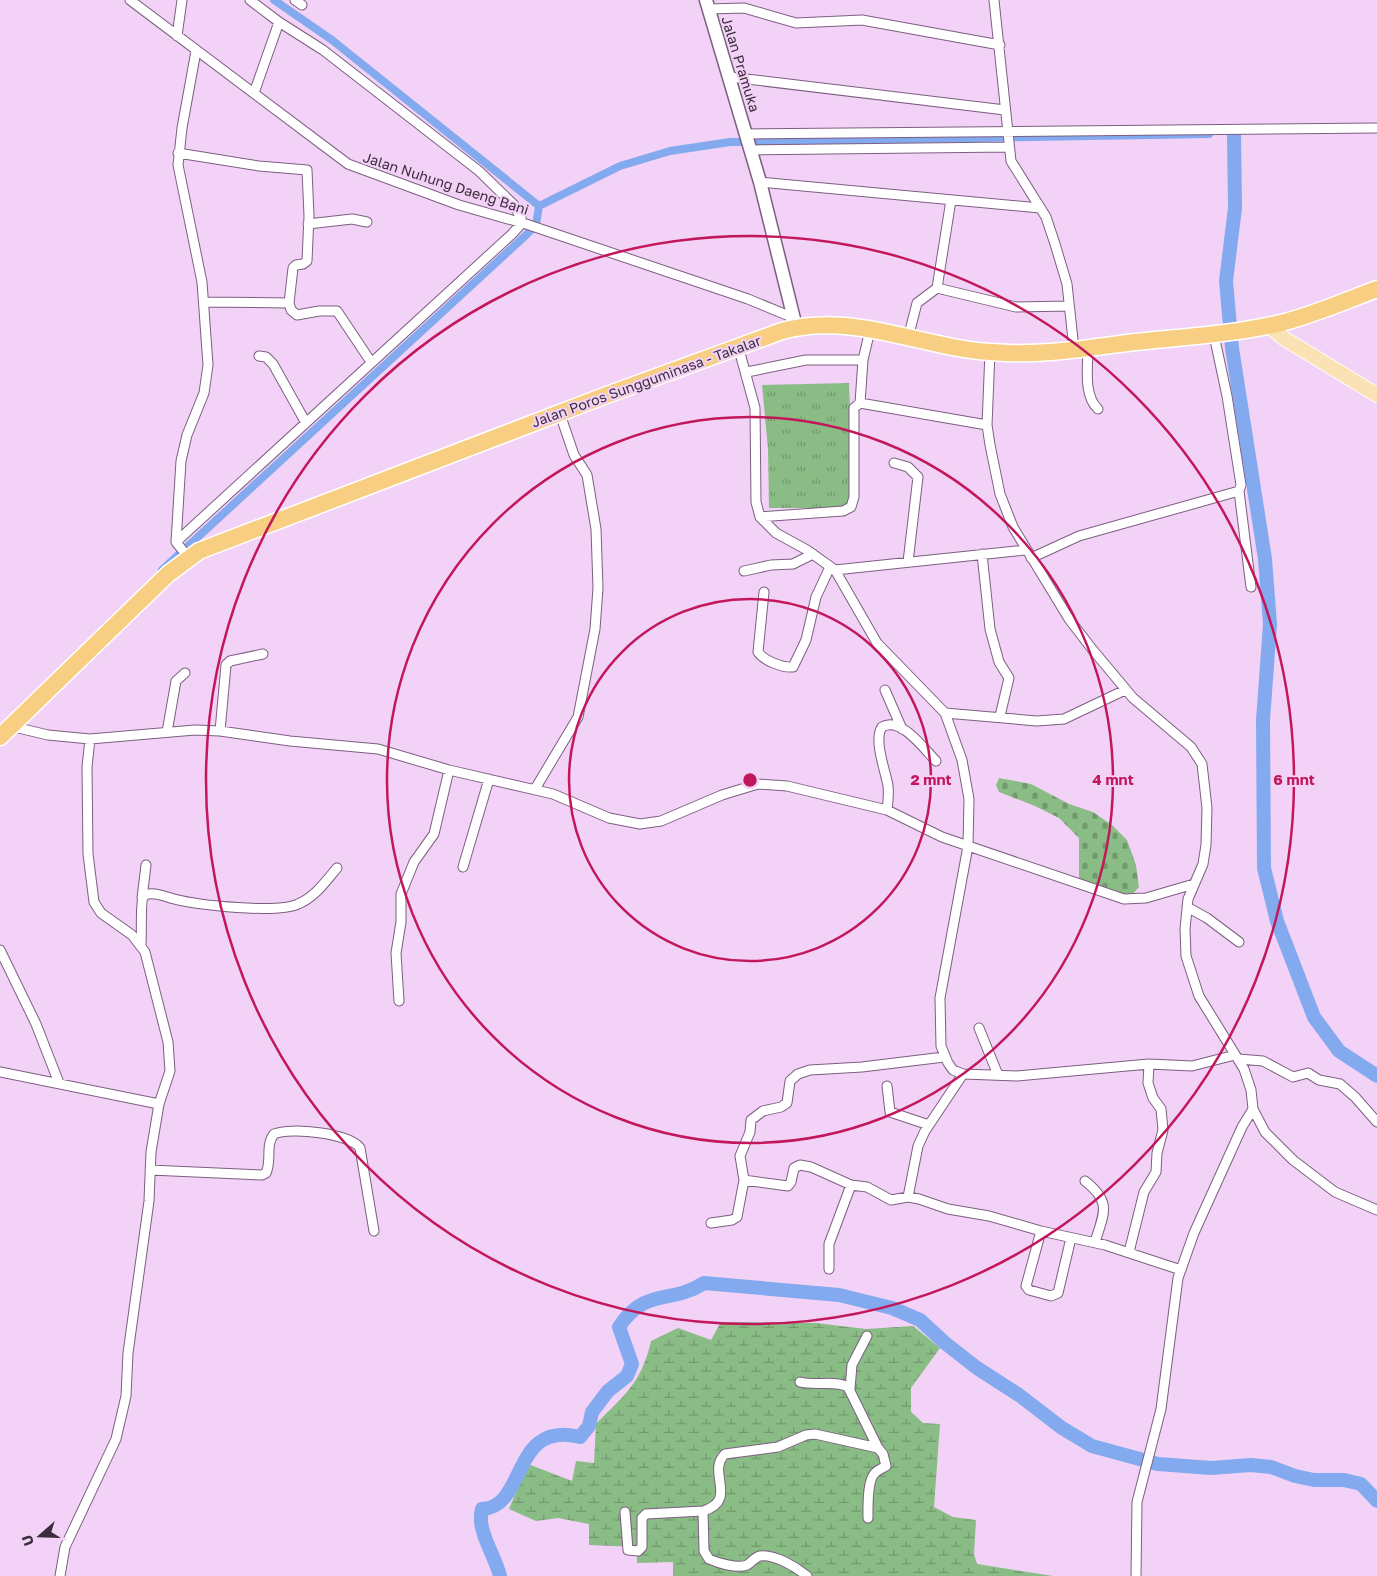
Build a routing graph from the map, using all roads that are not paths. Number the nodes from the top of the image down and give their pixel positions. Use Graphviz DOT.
graph roads {
  1 [pos="130,0"];
  2 [pos="182,0"];
  3 [pos="250,0"];
  4 [pos="994,0"];
  5 [pos="707,4"];
  6 [pos="279,22"];
  7 [pos="177,36"];
  8 [pos="1000,45"];
  9 [pos="196,51"];
  10 [pos="730,77"];
  11 [pos="254,92"];
  12 [pos="1005,110"];
  13 [pos="1377,128"];
  14 [pos="1008,139"];
  15 [pos="748,142"];
  16 [pos="178,153"];
  17 [pos="760,182"];
  18 [pos="951,200"];
  19 [pos="1040,208"];
  20 [pos="367,222"];
  21 [pos="524,223"];
  22 [pos="308,224"];
  23 [pos="937,288"];
  24 [pos="1377,289"];
  25 [pos="204,302"];
  26 [pos="289,303"];
  27 [pos="1069,306"];
  28 [pos="795,323"];
  29 [pos="1269,326"];
  30 [pos="870,330"];
  31 [pos="1222,334"];
  32 [pos="908,338"];
  33 [pos="738,346"];
  34 [pos="1081,349"];
  35 [pos="990,352"];
  36 [pos="260,356"];
  37 [pos="863,360"];
  38 [pos="371,362"];
  39 [pos="746,372"];
  40 [pos="1377,394"];
  41 [pos="860,403"];
  42 [pos="1098,409"];
  43 [pos="560,414"];
  44 [pos="306,423"];
  45 [pos="987,425"];
  46 [pos="894,463"];
  47 [pos="1239,491"];
  48 [pos="760,517"];
  49 [pos="181,548"];
  50 [pos="1025,550"];
  51 [pos="813,554"];
  52 [pos="982,554"];
  53 [pos="1031,558"];
  54 [pos="908,562"];
  55 [pos="833,568"];
  56 [pos="744,571"];
  57 [pos="1250,586"];
  58 [pos="764,592"];
  59 [pos="263,654"];
  60 [pos="185,673"];
  61 [pos="885,690"];
  62 [pos="1125,690"];
  63 [pos="944,713"];
  64 [pos="1000,716"];
  65 [pos="902,729"];
  66 [pos="220,731"];
  67 [pos="5,732"];
  68 [pos="167,732"];
  69 [pos="90,739"];
  70 [pos="936,761"];
  71 [pos="449,770"];
  72 [pos="489,779"];
  73 [pos="535,789"];
  74 [pos="887,810"];
  75 [pos="968,846"];
  76 [pos="146,865"];
  77 [pos="338,868"];
  78 [pos="463,868"];
  79 [pos="1194,884"];
  80 [pos="142,898"];
  81 [pos="1187,907"];
  82 [pos="1239,942"];
  83 [pos="141,944"];
  84 [pos="0,950"];
  85 [pos="399,1001"];
  86 [pos="979,1028"];
  87 [pos="944,1057"];
  88 [pos="1237,1057"];
  89 [pos="1149,1064"];
  90 [pos="0,1072"];
  91 [pos="963,1074"];
  92 [pos="998,1075"];
  93 [pos="59,1083"];
  94 [pos="887,1086"];
  95 [pos="159,1104"];
  96 [pos="1253,1109"];
  97 [pos="1377,1122"];
  98 [pos="929,1125"];
  99 [pos="150,1170"];
  100 [pos="744,1180"];
  101 [pos="1085,1181"];
  102 [pos="851,1185"];
  103 [pos="908,1197"];
  104 [pos="1377,1210"];
  105 [pos="711,1223"];
  106 [pos="374,1231"];
  107 [pos="1041,1231"];
  108 [pos="1071,1238"];
  109 [pos="1095,1242"];
  110 [pos="1129,1252"];
  111 [pos="829,1270"];
  112 [pos="1181,1270"];
  113 [pos="867,1336"];
  114 [pos="800,1382"];
  115 [pos="850,1389"];
  116 [pos="878,1448"];
  117 [pos="703,1511"];
  118 [pos="626,1512"];
  119 [pos="868,1518"];
  120 [pos="60,1576"];
  121 [pos="807,1576"];
  122 [pos="1136,1576"];
  1 -- 7 [label="street, Jalan Nuhung Daeng Bani"];
  2 -- 7 [label="street"];
  3 -- 6 [label="street"];
  4 -- 8 [label="street"];
  5 -- 8 [label="street"];
  5 -- 10 [label="street, Jalan Pramuka"];
  6 -- 11 [label="street"];
  6 -- 21 [label="street"];
  7 -- 9 [label="street, Jalan Nuhung Daeng Bani"];
  8 -- 12 [label="street"];
  9 -- 11 [label="street, Jalan Nuhung Daeng Bani"];
  9 -- 16 [label="street"];
  10 -- 12 [label="street"];
  10 -- 15 [label="street, Jalan Pramuka"];
  11 -- 21 [label="street, Jalan Nuhung Daeng Bani"];
  12 -- 14 [label="street"];
  13 -- 14 [label="street"];
  14 -- 15 [label="street"];
  14 -- 15 [label="street"];
  14 -- 19 [label="street"];
  15 -- 17 [label="street, Jalan Pramuka"];
  16 -- 22 [label="street"];
  16 -- 25 [label="street"];
  17 -- 18 [label="street"];
  17 -- 28 [label="street, Jalan Pramuka"];
  18 -- 19 [label="street"];
  18 -- 23 [label="street"];
  19 -- 27 [label="street"];
  20 -- 22 [label="street"];
  21 -- 28 [label="street, Jalan Nuhung Daeng Bani"];
  21 -- 38 [label="street"];
  22 -- 26 [label="street"];
  23 -- 27 [label="street"];
  23 -- 32 [label="street"];
  24 -- 29 [label="highway, Jalan Poros Sungguminasa - Takalar"];
  25 -- 26 [label="street"];
  25 -- 49 [label="street"];
  26 -- 38 [label="street"];
  27 -- 34 [label="street"];
  28 -- 30 [label="highway, Jalan Poros Sungguminasa - Takalar"];
  28 -- 33 [label="highway, Jalan Poros Sungguminasa - Takalar"];
  29 -- 31 [label="highway, Jalan Poros Sungguminasa - Takalar"];
  29 -- 40 [label="main road"];
  30 -- 32 [label="highway, Jalan Poros Sungguminasa - Takalar"];
  30 -- 37 [label="street"];
  31 -- 34 [label="highway, Jalan Poros Sungguminasa - Takalar"];
  31 -- 47 [label="street"];
  32 -- 35 [label="highway, Jalan Poros Sungguminasa - Takalar"];
  33 -- 39 [label="street"];
  33 -- 43 [label="highway, Jalan Poros Sungguminasa - Takalar"];
  34 -- 35 [label="highway, Jalan Poros Sungguminasa - Takalar"];
  34 -- 42 [label="street"];
  35 -- 45 [label="street"];
  36 -- 44 [label="street"];
  37 -- 39 [label="street"];
  37 -- 41 [label="street"];
  38 -- 44 [label="street"];
  39 -- 48 [label="street"];
  41 -- 45 [label="street"];
  41 -- 48 [label="street"];
  43 -- 49 [label="highway, Jalan Poros Sungguminasa - Takalar"];
  43 -- 73 [label="street"];
  44 -- 49 [label="street"];
  45 -- 50 [label="street"];
  46 -- 54 [label="street"];
  47 -- 53 [label="street"];
  47 -- 57 [label="street"];
  48 -- 51 [label="street"];
  49 -- 67 [label="highway, Jalan Poros Sungguminasa - Takalar"];
  50 -- 52 [label="street"];
  50 -- 53 [label="street"];
  51 -- 55 [label="street"];
  51 -- 56 [label="street"];
  52 -- 54 [label="street"];
  52 -- 64 [label="street"];
  53 -- 62 [label="street"];
  54 -- 55 [label="street"];
  55 -- 58 [label="street"];
  55 -- 63 [label="street"];
  59 -- 66 [label="street"];
  60 -- 68 [label="street"];
  61 -- 65 [label="street"];
  62 -- 64 [label="street"];
  62 -- 79 [label="street"];
  63 -- 64 [label="street"];
  63 -- 75 [label="street"];
  65 -- 70 [label="street"];
  65 -- 74 [label="street"];
  66 -- 68 [label="street"];
  66 -- 71 [label="street"];
  67 -- 69 [label="street"];
  68 -- 69 [label="street"];
  69 -- 83 [label="street"];
  71 -- 72 [label="street"];
  71 -- 85 [label="street"];
  72 -- 73 [label="street"];
  72 -- 78 [label="street"];
  73 -- 74 [label="street"];
  74 -- 75 [label="street"];
  75 -- 79 [label="street"];
  75 -- 87 [label="street"];
  76 -- 80 [label="street"];
  77 -- 80 [label="street"];
  79 -- 81 [label="street"];
  80 -- 83 [label="street"];
  81 -- 82 [label="street"];
  81 -- 88 [label="street"];
  83 -- 95 [label="street"];
  84 -- 93 [label="street"];
  86 -- 92 [label="street"];
  87 -- 91 [label="street"];
  87 -- 100 [label="street"];
  88 -- 89 [label="street"];
  88 -- 96 [label="street"];
  88 -- 97 [label="street"];
  89 -- 92 [label="street"];
  89 -- 110 [label="street"];
  90 -- 93 [label="street"];
  91 -- 92 [label="street"];
  91 -- 98 [label="street"];
  93 -- 95 [label="street"];
  94 -- 98 [label="street"];
  95 -- 99 [label="street"];
  96 -- 104 [label="street"];
  96 -- 112 [label="street"];
  98 -- 103 [label="street"];
  99 -- 106 [label="street"];
  99 -- 120 [label="street"];
  100 -- 102 [label="street"];
  100 -- 105 [label="street"];
  101 -- 109 [label="street"];
  102 -- 103 [label="street"];
  102 -- 111 [label="street"];
  103 -- 107 [label="street"];
  107 -- 108 [label="street"];
  107 -- 108 [label="street"];
  108 -- 109 [label="street"];
  109 -- 110 [label="street"];
  110 -- 112 [label="street"];
  112 -- 122 [label="street"];
  113 -- 115 [label="street"];
  114 -- 115 [label="street"];
  115 -- 116 [label="street"];
  116 -- 117 [label="street"];
  116 -- 119 [label="street"];
  117 -- 118 [label="street"];
  117 -- 121 [label="street"];
}
